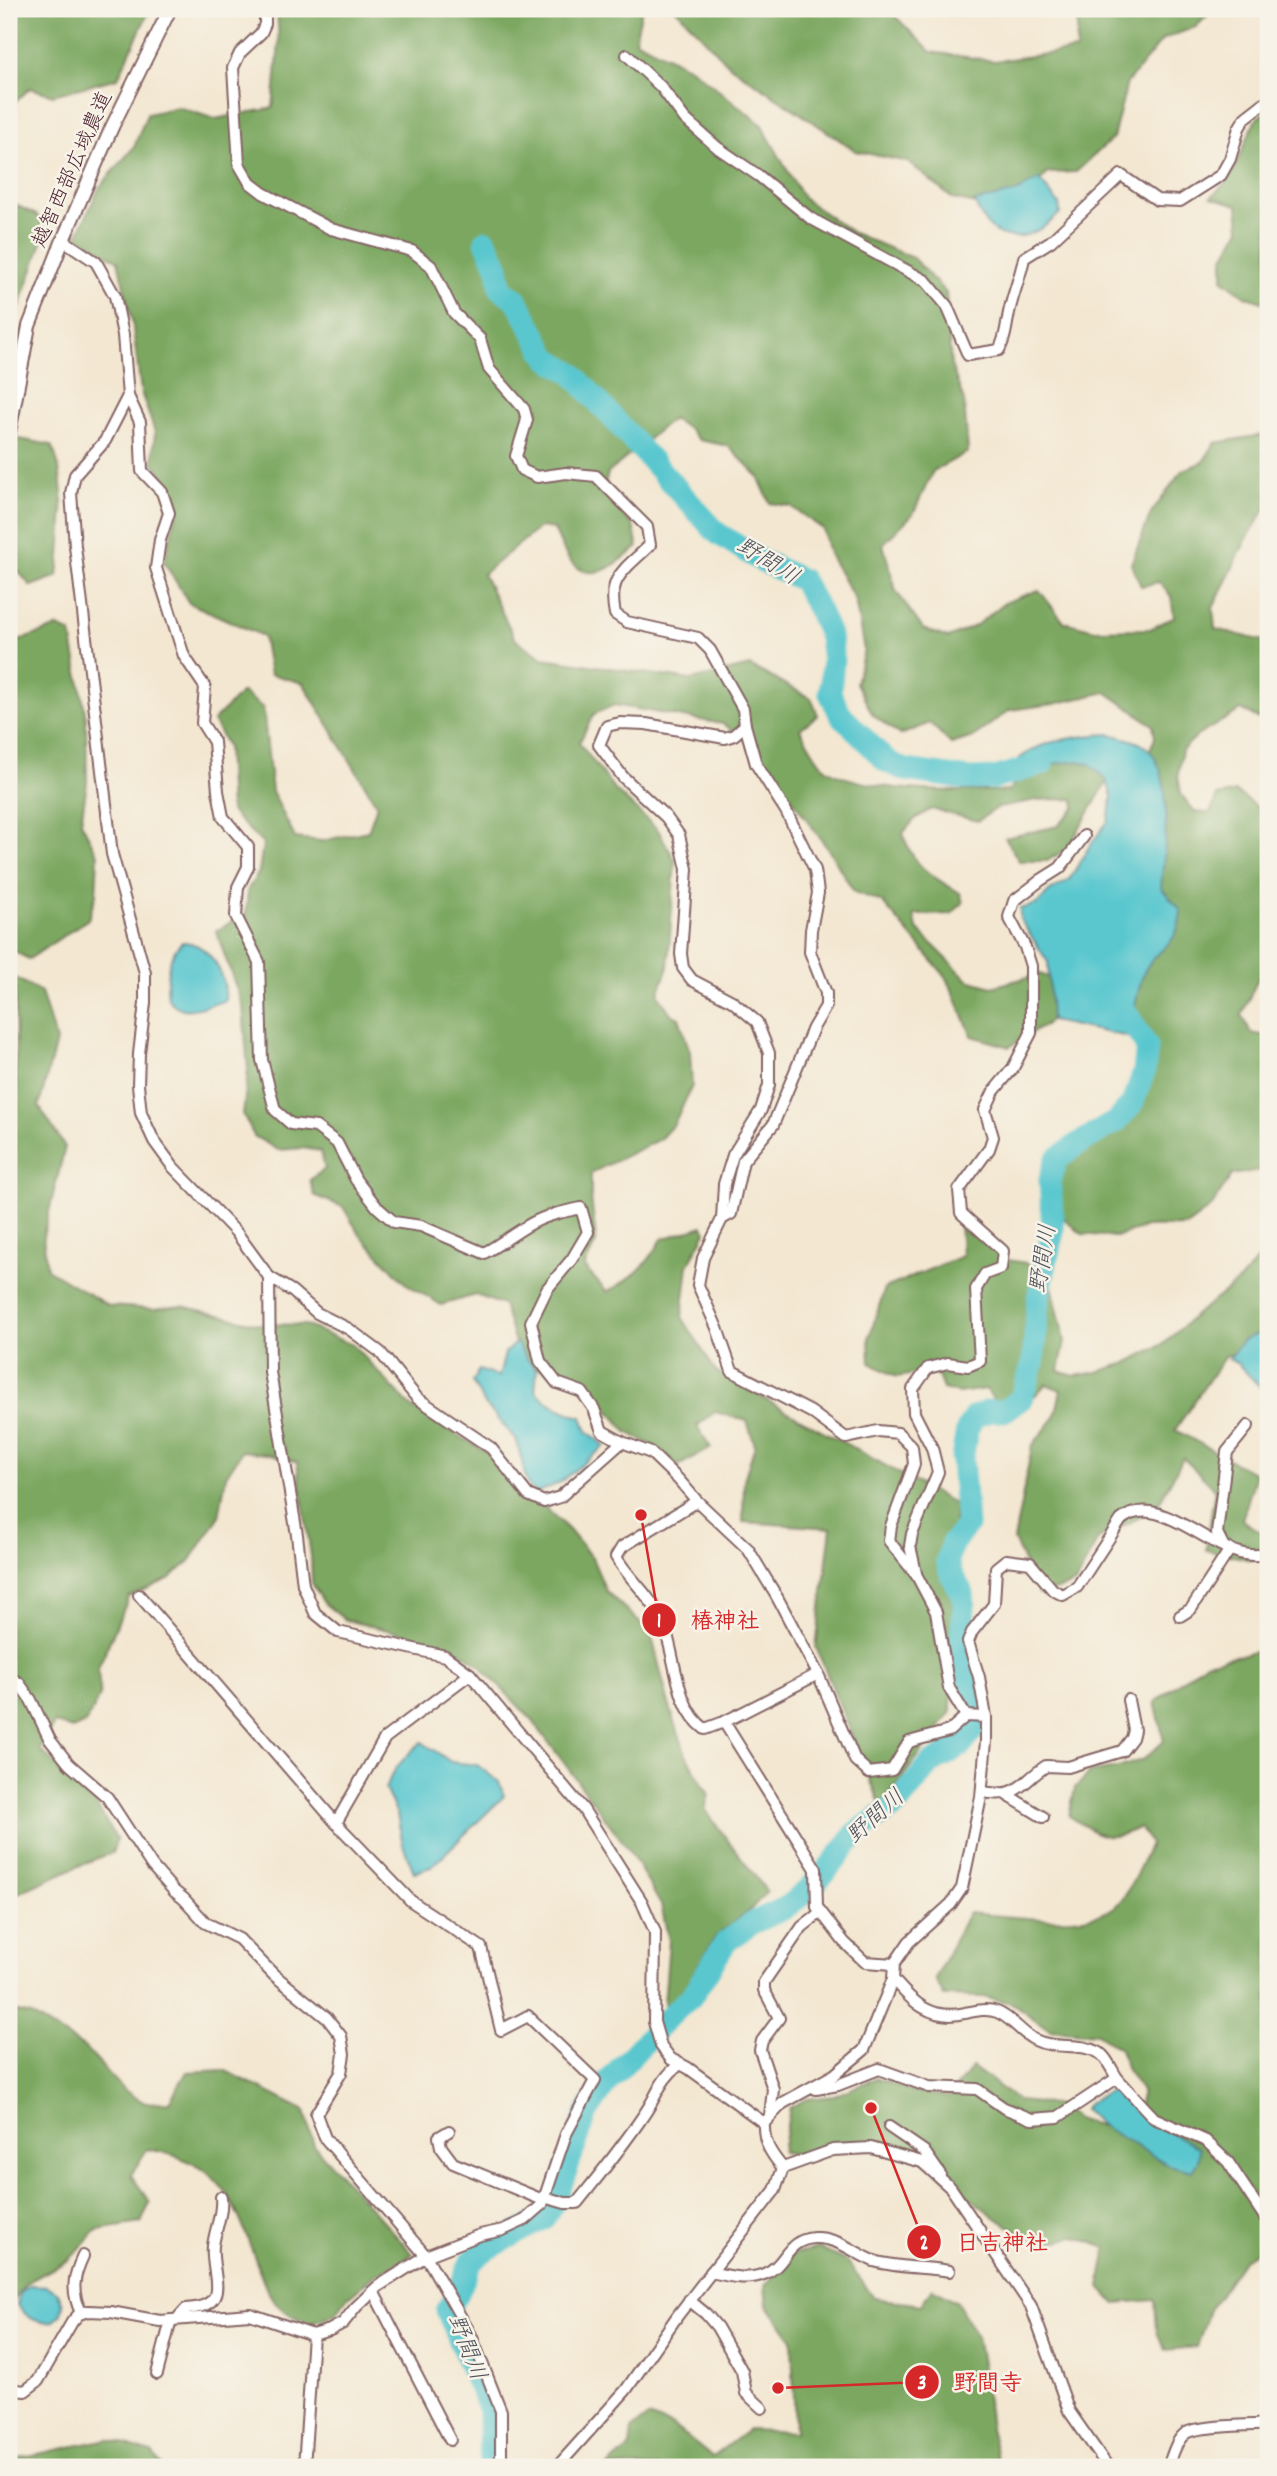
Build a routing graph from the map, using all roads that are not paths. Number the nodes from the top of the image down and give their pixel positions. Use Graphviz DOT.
graph roads {
  1 [pos="170,9"];
  2 [pos="265,9"];
  3 [pos="627,55"];
  4 [pos="1268,100"];
  5 [pos="63,240"];
  6 [pos="128,396"];
  7 [pos="9,433"];
  8 [pos="745,725"];
  9 [pos="1084,836"];
  10 [pos="722,1219"];
  11 [pos="269,1277"];
  12 [pos="1248,1426"];
  13 [pos="622,1442"];
  14 [pos="697,1501"];
  15 [pos="1226,1547"];
  16 [pos="1268,1553"];
  17 [pos="917,1576"];
  18 [pos="139,1595"];
  19 [pos="1180,1616"];
  20 [pos="470,1674"];
  21 [pos="818,1674"];
  22 [pos="9,1677"];
  23 [pos="1128,1700"];
  24 [pos="965,1716"];
  25 [pos="986,1717"];
  26 [pos="724,1722"];
  27 [pos="982,1792"];
  28 [pos="1007,1795"];
  29 [pos="1043,1817"];
  30 [pos="336,1823"];
  31 [pos="821,1912"];
  32 [pos="894,1964"];
  33 [pos="893,1979"];
  34 [pos="680,2064"];
  35 [pos="1117,2078"];
  36 [pos="807,2091"];
  37 [pos="767,2120"];
  38 [pos="889,2127"];
  39 [pos="449,2131"];
  40 [pos="783,2168"];
  41 [pos="944,2182"];
  42 [pos="221,2197"];
  43 [pos="544,2198"];
  44 [pos="1268,2222"];
  45 [pos="83,2256"];
  46 [pos="426,2256"];
  47 [pos="949,2271"];
  48 [pos="711,2272"];
  49 [pos="373,2291"];
  50 [pos="689,2300"];
  51 [pos="81,2314"];
  52 [pos="174,2319"];
  53 [pos="313,2335"];
  54 [pos="157,2374"];
  55 [pos="9,2389"];
  56 [pos="762,2408"];
  57 [pos="1268,2424"];
  58 [pos="450,2440"];
  59 [pos="304,2467"];
  60 [pos="501,2467"];
  61 [pos="557,2467"];
  62 [pos="1108,2467"];
  63 [pos="1168,2467"];
  1 -- 5 [label="street, 越智西部広域農道"];
  2 -- 8 [label="street"];
  3 -- 4 [label="street"];
  5 -- 6 [label="street"];
  5 -- 7 [label="street, 越智西部広域農道"];
  6 -- 11 [label="street"];
  6 -- 13 [label="street"];
  8 -- 10 [label="street"];
  8 -- 10 [label="street"];
  9 -- 17 [label="street"];
  10 -- 17 [label="street"];
  11 -- 13 [label="street"];
  11 -- 20 [label="street"];
  12 -- 15 [label="street"];
  13 -- 14 [label="street"];
  14 -- 21 [label="street"];
  14 -- 26 [label="street"];
  15 -- 16 [label="street"];
  15 -- 19 [label="street"];
  15 -- 25 [label="street"];
  17 -- 24 [label="street"];
  18 -- 30 [label="street"];
  20 -- 30 [label="street"];
  20 -- 34 [label="street"];
  21 -- 24 [label="street"];
  21 -- 26 [label="street"];
  22 -- 46 [label="street"];
  23 -- 28 [label="street"];
  24 -- 25 [label="street"];
  25 -- 27 [label="street"];
  26 -- 31 [label="street"];
  27 -- 28 [label="street"];
  27 -- 32 [label="street"];
  28 -- 29 [label="street"];
  30 -- 43 [label="street"];
  31 -- 32 [label="street"];
  31 -- 37 [label="street"];
  32 -- 33 [label="street"];
  33 -- 35 [label="street"];
  33 -- 36 [label="street"];
  34 -- 37 [label="street"];
  34 -- 43 [label="street"];
  35 -- 36 [label="street"];
  35 -- 44 [label="street"];
  36 -- 37 [label="street"];
  37 -- 40 [label="street"];
  38 -- 41 [label="street"];
  39 -- 43 [label="street"];
  40 -- 41 [label="street"];
  40 -- 48 [label="street"];
  41 -- 62 [label="street"];
  42 -- 52 [label="street"];
  43 -- 46 [label="street"];
  45 -- 51 [label="street"];
  46 -- 49 [label="street"];
  46 -- 60 [label="street"];
  47 -- 48 [label="street"];
  48 -- 50 [label="street"];
  49 -- 53 [label="street"];
  49 -- 58 [label="street"];
  50 -- 56 [label="street"];
  50 -- 61 [label="street"];
  51 -- 52 [label="street"];
  51 -- 55 [label="street"];
  52 -- 53 [label="street"];
  52 -- 54 [label="street"];
  53 -- 59 [label="street"];
  57 -- 63 [label="street"];
}
